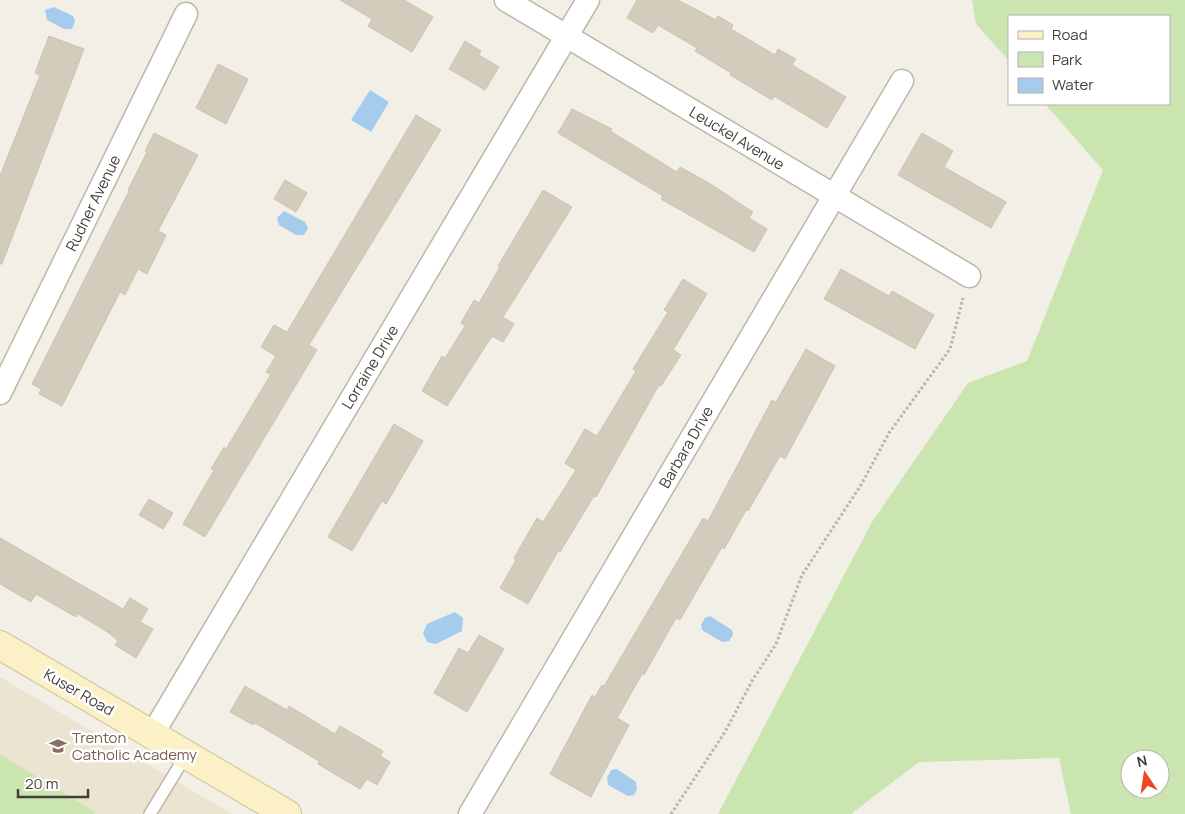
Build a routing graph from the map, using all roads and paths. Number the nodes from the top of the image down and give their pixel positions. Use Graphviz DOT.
graph roads {
  1 [pos="506,0"];
  2 [pos="588,0"];
  3 [pos="186,14"];
  4 [pos="566,36"];
  5 [pos="902,81"];
  6 [pos="834,195"];
  7 [pos="969,276"];
  8 [pos="0,393"];
  9 [pos="0,646"];
  10 [pos="152,734"];
  11 [pos="186,755"];
  12 [pos="150,814"];
  13 [pos="287,814"];
  14 [pos="470,814"];
  15 [pos="671,814"];
  1 -- 4 [label="street, Leuckel Avenue"];
  2 -- 4 [label="street, Lorraine Drive"];
  3 -- 8 [label="street, Rudner Avenue"];
  4 -- 6 [label="street, Leuckel Avenue"];
  4 -- 10 [label="street, Lorraine Drive"];
  5 -- 6 [label="street, Barbara Drive"];
  6 -- 7 [label="street, Leuckel Avenue"];
  6 -- 14 [label="street, Barbara Drive"];
  7 -- 15 [label="path"];
  9 -- 10 [label="street, Kuser Road"];
  10 -- 11 [label="street, Kuser Road"];
  11 -- 12 [label="lane"];
  11 -- 13 [label="street, Kuser Road"];
}
